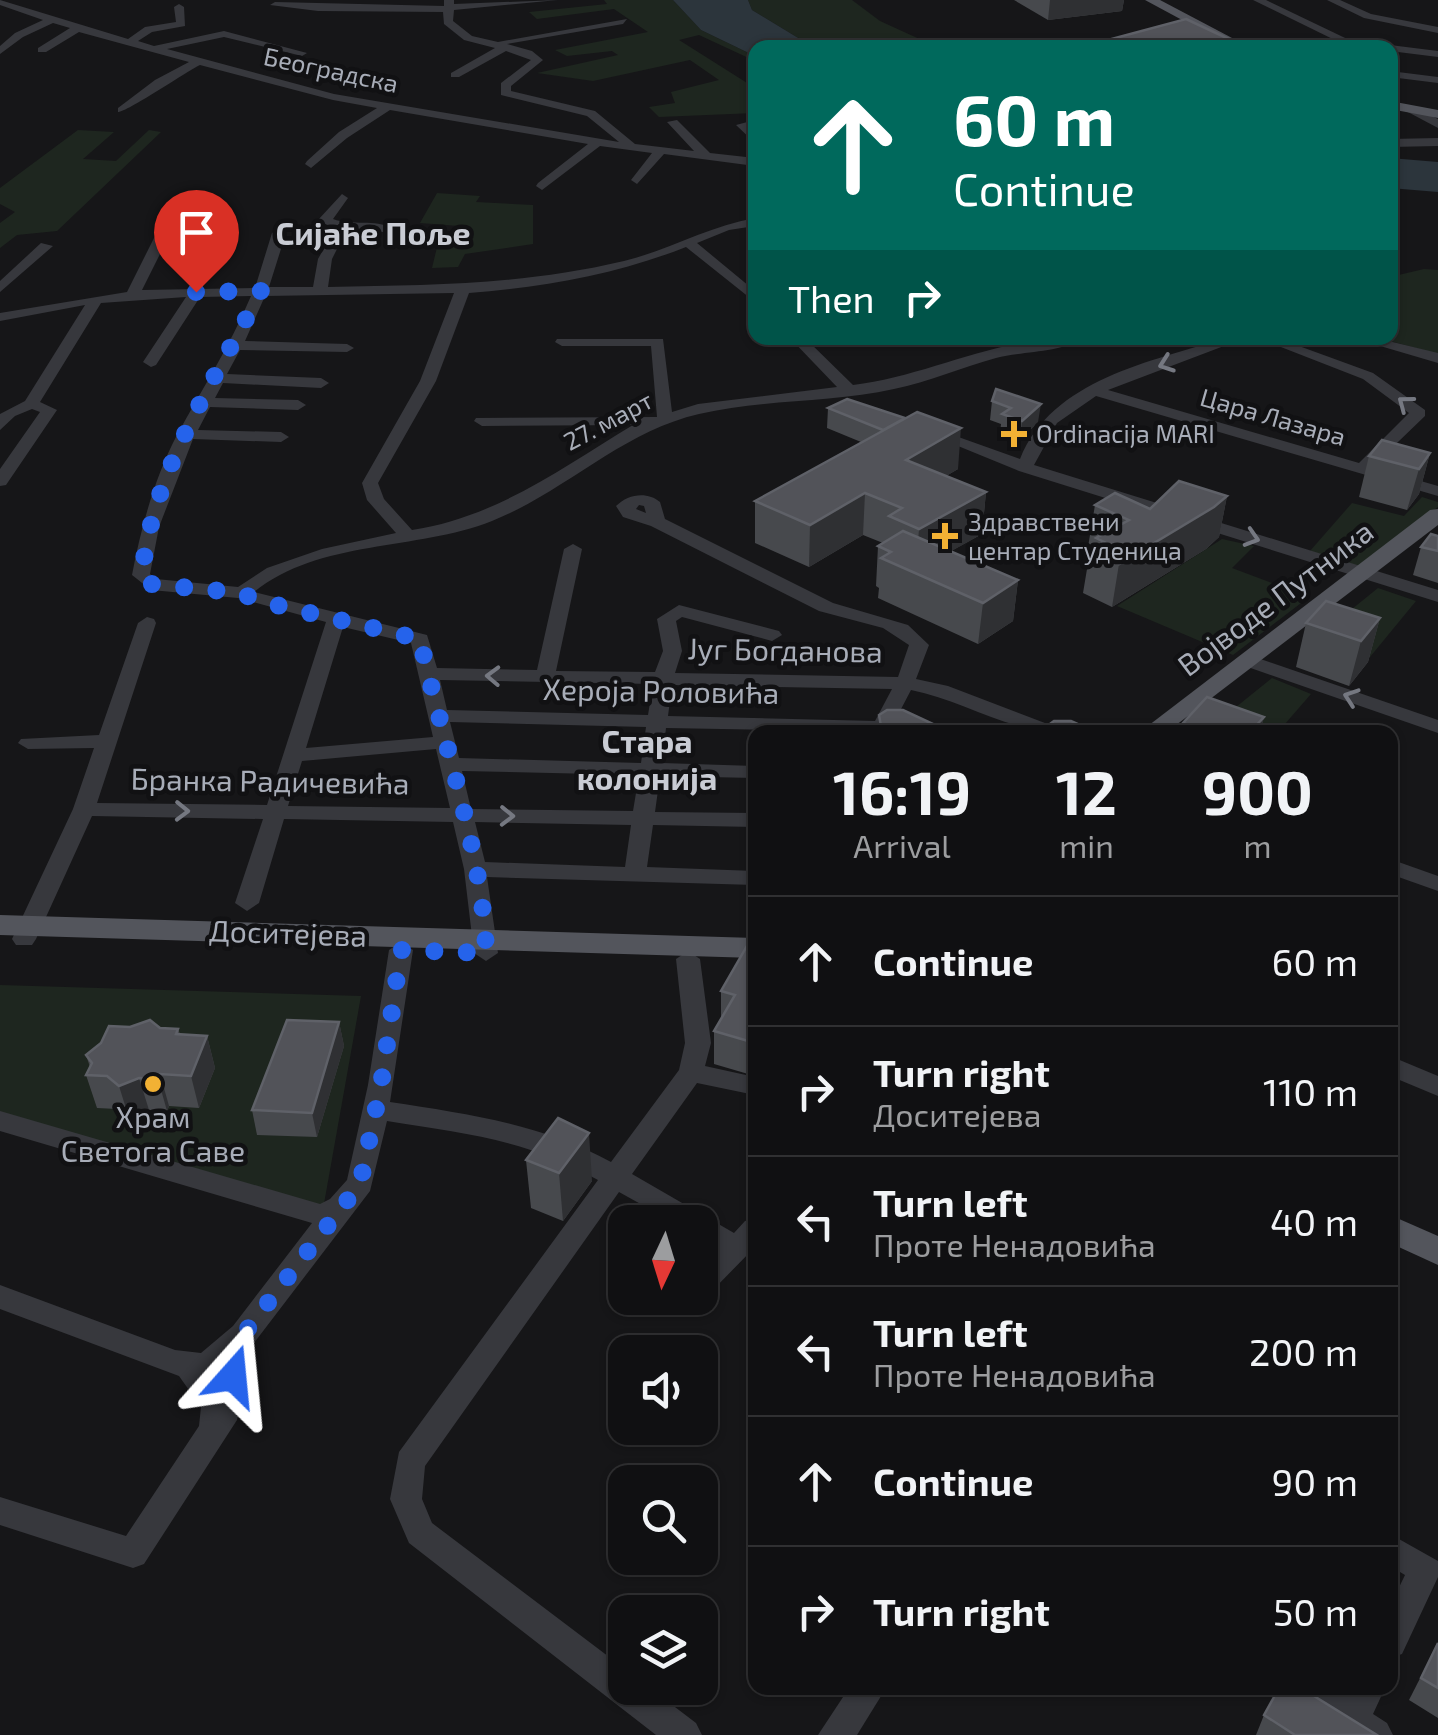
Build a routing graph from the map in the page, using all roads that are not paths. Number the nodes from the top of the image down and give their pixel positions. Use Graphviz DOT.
graph roads {
  1 [pos="553,0"];
  2 [pos="1151,0"];
  3 [pos="1163,0"];
  4 [pos="1258,0"];
  5 [pos="1332,0"];
  6 [pos="1359,0"];
  7 [pos="0,2"];
  8 [pos="275,5"];
  9 [pos="449,5"];
  10 [pos="179,7"];
  11 [pos="53,18"];
  12 [pos="1368,18"];
  13 [pos="624,22"];
  14 [pos="78,28"];
  15 [pos="1438,30"];
  16 [pos="1438,38"];
  17 [pos="1229,40"];
  18 [pos="1241,40"];
  19 [pos="1349,40"];
  20 [pos="1364,40"];
  21 [pos="132,41"];
  22 [pos="490,44"];
  23 [pos="505,47"];
  24 [pos="157,48"];
  25 [pos="1398,49"];
  26 [pos="42,50"];
  27 [pos="0,51"];
  28 [pos="302,52"];
  29 [pos="1438,54"];
  30 [pos="200,61"];
  31 [pos="455,75"];
  32 [pos="1398,75"];
  33 [pos="1438,80"];
  34 [pos="387,106"];
  35 [pos="1398,107"];
  36 [pos="1410,109"];
  37 [pos="122,110"];
  38 [pos="1438,114"];
  39 [pos="674,122"];
  40 [pos="1438,124"];
  41 [pos="598,142"];
  42 [pos="1438,142"];
  43 [pos="1398,143"];
  44 [pos="748,148"];
  45 [pos="642,149"];
  46 [pos="660,151"];
  47 [pos="702,152"];
  48 [pos="748,161"];
  49 [pos="311,164"];
  50 [pos="636,180"];
  51 [pos="542,186"];
  52 [pos="342,198"];
  53 [pos="748,223"];
  54 [pos="342,227"];
  55 [pos="384,228"];
  56 [pos="279,233"];
  57 [pos="162,236"];
  58 [pos="689,243"];
  59 [pos="46,246"];
  60 [pos="0,288"];
  61 [pos="463,289"];
  62 [pos="320,290"];
  63 [pos="261,291"];
  64 [pos="196,292"];
  65 [pos="748,292"];
  66 [pos="133,295"];
  67 [pos="96,299"];
  68 [pos="0,314"];
  69 [pos="562,342"];
  70 [pos="804,345"];
  71 [pos="1040,345"];
  72 [pos="1219,345"];
  73 [pos="1283,345"];
  74 [pos="1387,345"];
  75 [pos="233,346"];
  76 [pos="347,348"];
  77 [pos="1438,358"];
  78 [pos="152,362"];
  79 [pos="214,378"];
  80 [pos="320,383"];
  81 [pos="850,391"];
  82 [pos="1094,391"];
  83 [pos="202,402"];
  84 [pos="31,404"];
  85 [pos="298,404"];
  86 [pos="660,419"];
  87 [pos="482,420"];
  88 [pos="0,425"];
  89 [pos="185,434"];
  90 [pos="281,436"];
  91 [pos="944,438"];
  92 [pos="1025,467"];
  93 [pos="1360,469"];
  94 [pos="0,481"];
  95 [pos="1438,490"];
  96 [pos="1438,515"];
  97 [pos="657,522"];
  98 [pos="1438,532"];
  99 [pos="406,534"];
  100 [pos="572,549"];
  101 [pos="1372,576"];
  102 [pos="242,593"];
  103 [pos="1438,596"];
  104 [pos="337,618"];
  105 [pos="147,623"];
  106 [pos="772,635"];
  107 [pos="1256,664"];
  108 [pos="428,674"];
  109 [pos="546,678"];
  110 [pos="664,679"];
  111 [pos="905,683"];
  112 [pos="439,716"];
  113 [pos="657,722"];
  114 [pos="748,725"];
  115 [pos="883,725"];
  116 [pos="1033,725"];
  117 [pos="1163,725"];
  118 [pos="1184,725"];
  119 [pos="1438,727"];
  120 [pos="108,740"];
  121 [pos="28,743"];
  122 [pos="447,753"];
  123 [pos="292,756"];
  124 [pos="650,770"];
  125 [pos="748,772"];
  126 [pos="84,810"];
  127 [pos="276,813"];
  128 [pos="462,816"];
  129 [pos="643,819"];
  130 [pos="748,820"];
  131 [pos="474,869"];
  132 [pos="1398,869"];
  133 [pos="635,874"];
  134 [pos="748,878"];
  135 [pos="1438,884"];
  136 [pos="247,903"];
  137 [pos="13,932"];
  138 [pos="302,941"];
  139 [pos="486,946"];
  140 [pos="748,948"];
  141 [pos="401,950"];
  142 [pos="688,959"];
  143 [pos="748,961"];
  144 [pos="1398,1069"];
  145 [pos="691,1072"];
  146 [pos="748,1084"];
  147 [pos="1438,1087"];
  148 [pos="375,1109"];
  149 [pos="0,1121"];
  150 [pos="616,1175"];
  151 [pos="666,1205"];
  152 [pos="340,1206"];
  153 [pos="1398,1215"];
  154 [pos="718,1230"];
  155 [pos="1398,1232"];
  156 [pos="1438,1234"];
  157 [pos="746,1238"];
  158 [pos="1438,1251"];
  159 [pos="718,1267"];
  160 [pos="0,1298"];
  161 [pos="243,1335"];
  162 [pos="189,1367"];
  163 [pos="212,1435"];
  164 [pos="0,1511"];
  165 [pos="1398,1554"];
  166 [pos="1398,1625"];
  167 [pos="864,1695"];
  168 [pos="1313,1695"];
  169 [pos="1367,1695"];
  170 [pos="1364,1728"];
  171 [pos="684,1735"];
  172 [pos="836,1735"];
  1 -- 9 [label="street"];
  2 -- 17 [label="main road"];
  3 -- 18 [label="main road"];
  4 -- 19 [label="street"];
  5 -- 12 [label="street"];
  6 -- 12 [label="street"];
  7 -- 11 [label="street, Београдска"];
  8 -- 9 [label="street"];
  9 -- 22 [label="street"];
  10 -- 21 [label="street"];
  11 -- 14 [label="street, Београдска"];
  11 -- 27 [label="street"];
  12 -- 15 [label="street"];
  12 -- 16 [label="street"];
  12 -- 20 [label="street"];
  13 -- 22 [label="street"];
  14 -- 21 [label="street, Београдска"];
  14 -- 26 [label="street"];
  21 -- 24 [label="street, Београдска"];
  22 -- 23 [label="street"];
  23 -- 31 [label="street"];
  23 -- 45 [label="street"];
  24 -- 28 [label="street"];
  24 -- 30 [label="street, Београдска"];
  25 -- 29 [label="street"];
  30 -- 34 [label="street, Београдска"];
  30 -- 37 [label="street"];
  32 -- 33 [label="street"];
  34 -- 41 [label="street, Београдска"];
  34 -- 49 [label="street"];
  35 -- 36 [label="main road"];
  36 -- 38 [label="main road"];
  36 -- 40 [label="street"];
  39 -- 47 [label="street"];
  41 -- 45 [label="street, Београдска"];
  41 -- 51 [label="street"];
  42 -- 43 [label="street"];
  44 -- 47 [label="street"];
  45 -- 46 [label="street, Београдска"];
  46 -- 47 [label="street, Београдска"];
  46 -- 50 [label="street"];
  47 -- 48 [label="street, Београдска"];
  52 -- 54 [label="street"];
  53 -- 58 [label="street"];
  54 -- 55 [label="street"];
  54 -- 62 [label="street"];
  56 -- 63 [label="street"];
  57 -- 66 [label="street"];
  58 -- 61 [label="street"];
  58 -- 65 [label="street"];
  59 -- 60 [label="street"];
  61 -- 62 [label="street"];
  61 -- 99 [label="street"];
  62 -- 63 [label="street"];
  63 -- 64 [label="street"];
  63 -- 75 [label="street"];
  64 -- 66 [label="street"];
  64 -- 78 [label="street"];
  66 -- 67 [label="street"];
  67 -- 68 [label="street"];
  67 -- 84 [label="street"];
  69 -- 86 [label="street"];
  70 -- 81 [label="street"];
  71 -- 81 [label="street, 27. март"];
  72 -- 82 [label="street, one-way"];
  93 -- 73 [label="street, one-way"];
  74 -- 77 [label="street"];
  75 -- 76 [label="street"];
  75 -- 79 [label="street"];
  79 -- 80 [label="street"];
  79 -- 83 [label="street"];
  81 -- 86 [label="street, 27. март"];
  82 -- 92 [label="street"];
  82 -- 93 [label="street, Цара Лазара"];
  83 -- 85 [label="street"];
  83 -- 89 [label="street"];
  84 -- 88 [label="street"];
  84 -- 94 [label="street"];
  86 -- 87 [label="street"];
  86 -- 99 [label="street, 27. март"];
  89 -- 90 [label="street"];
  89 -- 102 [label="street"];
  91 -- 92 [label="street"];
  92 -- 101 [label="street, one-way"];
  93 -- 95 [label="street, Цара Лазара"];
  96 -- 101 [label="main road, Војводе Путника"];
  97 -- 111 [label="street, Југ Богданова"];
  98 -- 101 [label="main road, Војводе Путника"];
  99 -- 102 [label="street, 27. март"];
  100 -- 109 [label="street"];
  101 -- 103 [label="street"];
  101 -- 107 [label="main road, Војводе Путника"];
  102 -- 104 [label="street"];
  104 -- 108 [label="street"];
  104 -- 123 [label="street"];
  105 -- 120 [label="street"];
  106 -- 110 [label="street, Југ Богданова"];
  107 -- 117 [label="main road, Војводе Путника"];
  107 -- 118 [label="main road, Војводе Путника"];
  119 -- 107 [label="street, one-way"];
  109 -- 108 [label="street, Југ Богданова, one-way"];
  108 -- 112 [label="street"];
  109 -- 110 [label="street, Југ Богданова"];
  110 -- 111 [label="street, Југ Богданова"];
  110 -- 113 [label="street"];
  111 -- 115 [label="street"];
  111 -- 116 [label="street, Југ Богданова"];
  112 -- 113 [label="street, Хероја Роловића"];
  112 -- 122 [label="street"];
  113 -- 114 [label="street, Хероја Роловића"];
  113 -- 124 [label="street"];
  120 -- 121 [label="street"];
  120 -- 126 [label="street"];
  122 -- 123 [label="street"];
  122 -- 124 [label="street"];
  122 -- 128 [label="street"];
  123 -- 127 [label="street"];
  124 -- 125 [label="street"];
  124 -- 129 [label="street"];
  126 -- 127 [label="street, Бранка Радичевића, one-way"];
  126 -- 137 [label="street"];
  127 -- 128 [label="street, Бранка Радичевића"];
  127 -- 136 [label="street"];
  128 -- 129 [label="street, Бранка Радичевића, one-way"];
  128 -- 131 [label="street"];
  129 -- 130 [label="street, Бранка Радичевића"];
  129 -- 133 [label="street"];
  131 -- 133 [label="street"];
  131 -- 139 [label="street"];
  132 -- 135 [label="street"];
  133 -- 134 [label="street"];
  137 -- 138 [label="main road, Доситејева"];
  138 -- 139 [label="main road, Доситејева"];
  138 -- 141 [label="main road, Доситејева"];
  139 -- 140 [label="main road, Доситејева"];
  139 -- 141 [label="main road, Доситејева"];
  139 -- 142 [label="main road, Доситејева"];
  141 -- 148 [label="street"];
  142 -- 143 [label="main road, Доситејева"];
  142 -- 145 [label="street"];
  144 -- 147 [label="street"];
  145 -- 146 [label="street"];
  145 -- 150 [label="street"];
  148 -- 150 [label="street"];
  148 -- 152 [label="street"];
  149 -- 152 [label="street"];
  150 -- 151 [label="street"];
  150 -- 171 [label="street"];
  152 -- 161 [label="street"];
  153 -- 156 [label="main road"];
  154 -- 157 [label="street"];
  155 -- 158 [label="main road"];
  157 -- 159 [label="street"];
  160 -- 162 [label="street"];
  161 -- 162 [label="street"];
  161 -- 163 [label="street"];
  162 -- 163 [label="street"];
  163 -- 164 [label="street"];
  165 -- 166 [label="street"];
  167 -- 172 [label="street"];
  168 -- 170 [label="street"];
  169 -- 170 [label="street"];
}
